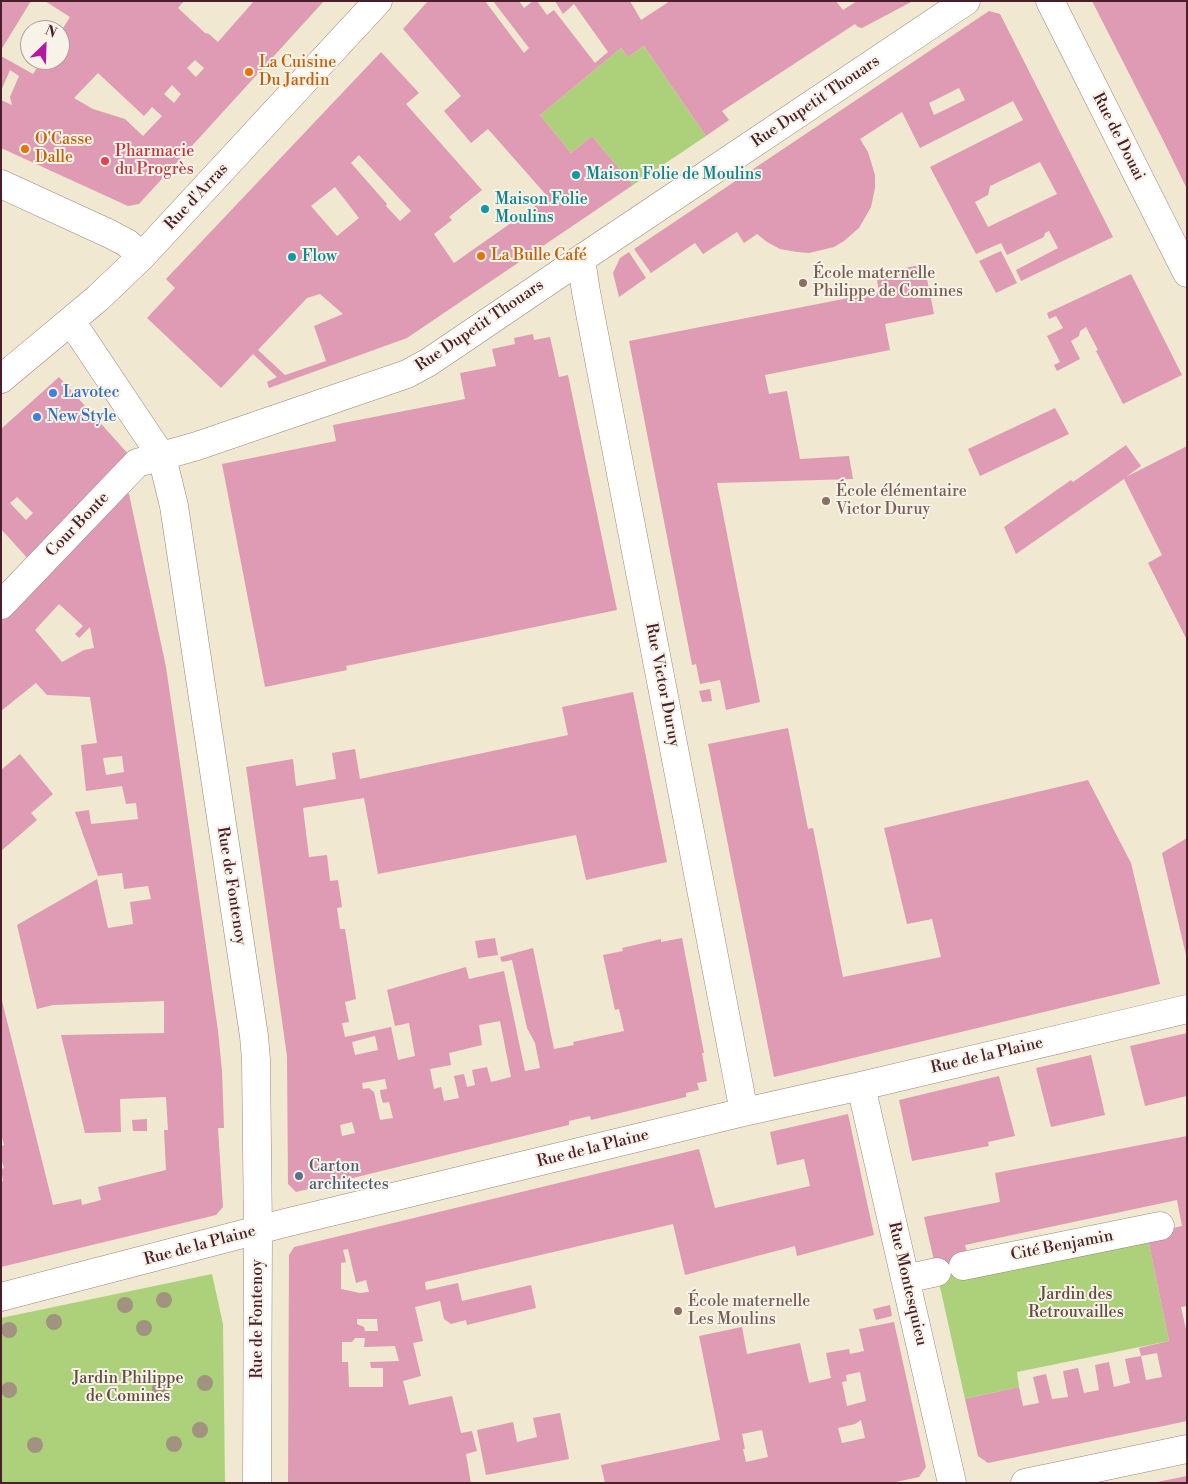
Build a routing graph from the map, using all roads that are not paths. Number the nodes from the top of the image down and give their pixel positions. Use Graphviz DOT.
graph roads {
  1 [pos="378,1"];
  2 [pos="966,1"];
  3 [pos="1050,1"];
  4 [pos="1,184"];
  5 [pos="142,256"];
  6 [pos="581,259"];
  7 [pos="1187,273"];
  8 [pos="70,322"];
  9 [pos="1,379"];
  10 [pos="162,457"];
  11 [pos="1,605"];
  12 [pos="1187,1009"];
  13 [pos="861,1086"];
  14 [pos="744,1112"];
  15 [pos="1160,1226"];
  16 [pos="258,1231"];
  17 [pos="963,1266"];
  18 [pos="937,1272"];
  19 [pos="906,1279"];
  20 [pos="1,1298"];
  21 [pos="1187,1449"];
  22 [pos="257,1483"];
  23 [pos="952,1483"];
  24 [pos="1025,1483"];
  1 -- 5 [label="street, Rue d'Arras"];
  2 -- 6 [label="street, Rue Dupetit Thouars"];
  3 -- 7 [label="street, Rue de Douai"];
  4 -- 5 [label="street"];
  5 -- 8 [label="street, Rue d'Arras"];
  6 -- 10 [label="street, Rue Dupetit Thouars"];
  6 -- 14 [label="street, Rue Victor Duruy"];
  8 -- 9 [label="street, Rue d'Arras"];
  8 -- 10 [label="street, Rue de Fontenoy"];
  10 -- 11 [label="street, Cour Bonte"];
  10 -- 16 [label="street, Rue de Fontenoy"];
  12 -- 13 [label="street, Rue de la Plaine"];
  13 -- 14 [label="street, Rue de la Plaine"];
  13 -- 19 [label="street, Rue Montesquieu"];
  14 -- 16 [label="street, Rue de la Plaine"];
  15 -- 17 [label="street, Cité Benjamin"];
  16 -- 20 [label="street, Rue de la Plaine"];
  16 -- 22 [label="street, Rue de Fontenoy"];
  18 -- 19 [label="street"];
  19 -- 23 [label="street, Rue Montesquieu"];
  21 -- 24 [label="street"];
}
